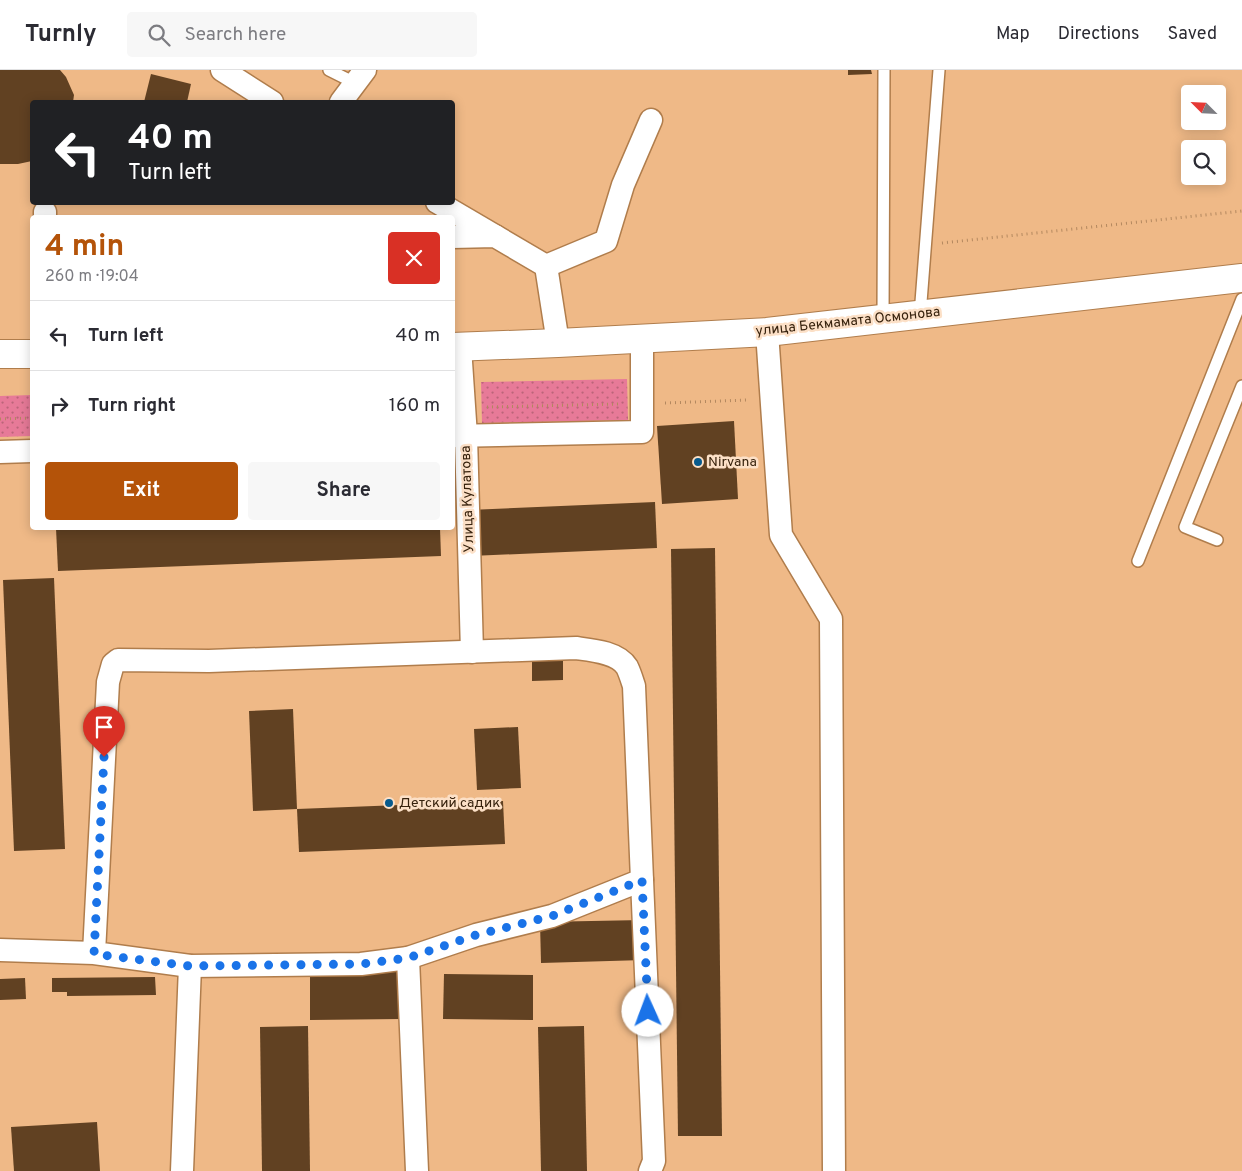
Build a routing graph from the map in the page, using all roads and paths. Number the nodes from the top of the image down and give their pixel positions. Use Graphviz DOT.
graph roads {
  1 [pos="222,70"];
  2 [pos="329,70"];
  3 [pos="884,70"];
  4 [pos="940,70"];
  5 [pos="360,77"];
  6 [pos="269,100"];
  7 [pos="343,100"];
  8 [pos="651,120"];
  9 [pos="442,205"];
  10 [pos="1242,212"];
  11 [pos="495,236"];
  12 [pos="455,238"];
  13 [pos="925,245"];
  14 [pos="546,266"];
  15 [pos="1242,278"];
  16 [pos="1242,299"];
  17 [pos="920,315"];
  18 [pos="883,319"];
  19 [pos="767,332"];
  20 [pos="642,339"];
  21 [pos="558,343"];
  22 [pos="456,347"];
  23 [pos="0,354"];
  24 [pos="30,354"];
  25 [pos="1242,386"];
  26 [pos="772,399"];
  27 [pos="642,404"];
  28 [pos="464,407"];
  29 [pos="30,418"];
  30 [pos="0,419"];
  31 [pos="459,436"];
  32 [pos="30,451"];
  33 [pos="0,452"];
  34 [pos="1217,540"];
  35 [pos="1138,561"];
  36 [pos="472,652"];
  37 [pos="642,880"];
  38 [pos="0,950"];
  39 [pos="94,954"];
  40 [pos="408,958"];
  41 [pos="190,966"];
  42 [pos="182,1171"];
  43 [pos="417,1171"];
  44 [pos="650,1171"];
  45 [pos="834,1171"];
  1 -- 6 [label="street"];
  2 -- 5 [label="lane"];
  3 -- 18 [label="lane"];
  4 -- 13 [label="lane"];
  5 -- 7 [label="street"];
  8 -- 14 [label="street"];
  9 -- 11 [label="street"];
  10 -- 13 [label="path"];
  11 -- 12 [label="street"];
  11 -- 14 [label="street"];
  13 -- 17 [label="lane"];
  14 -- 21 [label="street"];
  15 -- 17 [label="highway, улица Бекмамата Осмонова"];
  16 -- 35 [label="lane"];
  17 -- 18 [label="highway, улица Бекмамата Осмонова"];
  18 -- 19 [label="highway, улица Бекмамата Осмонова"];
  19 -- 20 [label="highway, улица Бекмамата Осмонова"];
  19 -- 26 [label="street"];
  20 -- 21 [label="highway, улица Бекмамата Осмонова"];
  20 -- 27 [label="street"];
  21 -- 22 [label="highway, улица Бекмамата Осмонова"];
  22 -- 28 [label="street, Улица Кулатова"];
  23 -- 24 [label="highway"];
  25 -- 34 [label="lane"];
  26 -- 27 [label="path"];
  26 -- 45 [label="street"];
  27 -- 28 [label="path"];
  27 -- 31 [label="street"];
  28 -- 31 [label="street, Улица Кулатова"];
  29 -- 30 [label="path"];
  31 -- 36 [label="street, Улица Кулатова"];
  32 -- 33 [label="street"];
  36 -- 37 [label="street"];
  36 -- 39 [label="street"];
  37 -- 40 [label="street"];
  37 -- 44 [label="street"];
  38 -- 39 [label="street"];
  39 -- 41 [label="street"];
  40 -- 41 [label="street"];
  40 -- 43 [label="street"];
  41 -- 42 [label="street"];
}
